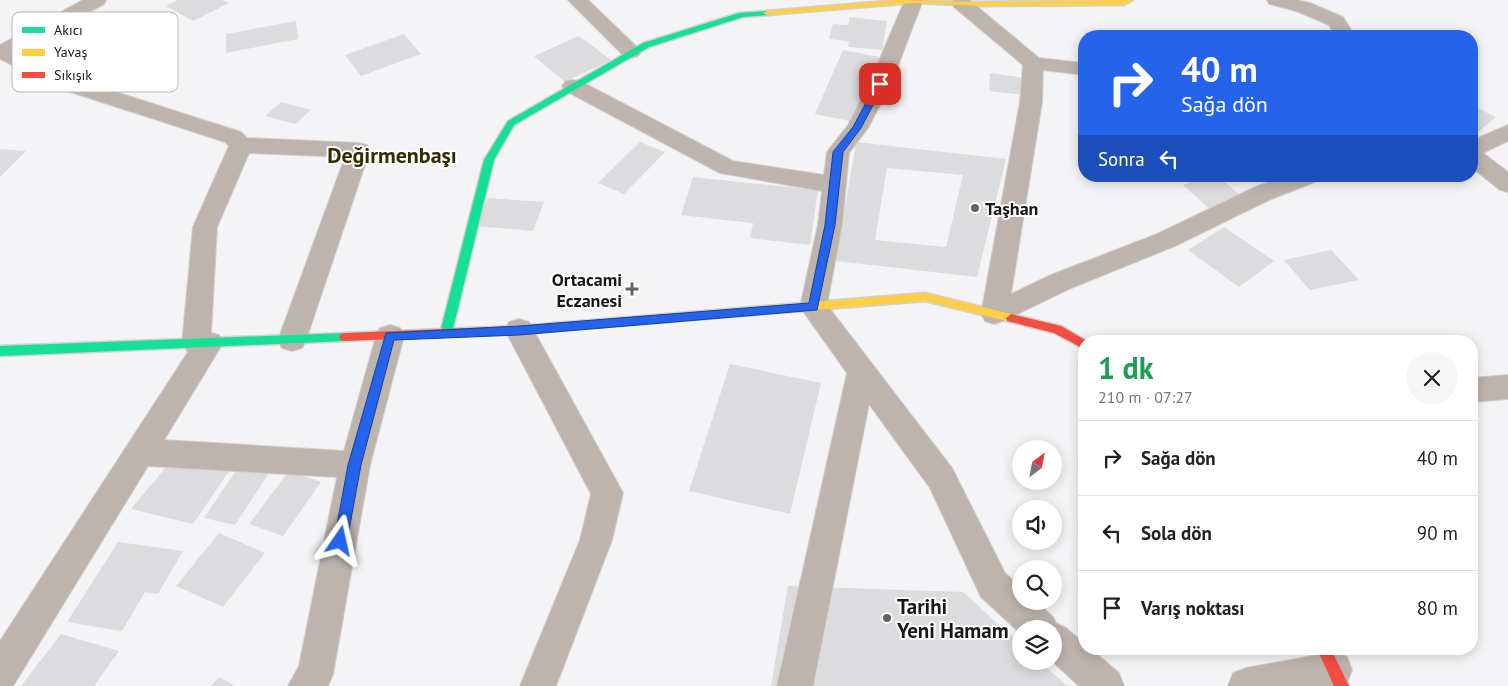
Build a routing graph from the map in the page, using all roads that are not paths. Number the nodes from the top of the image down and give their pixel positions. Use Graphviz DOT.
graph roads {
  1 [pos="97,0"];
  2 [pos="577,0"];
  3 [pos="1129,0"];
  4 [pos="1276,0"];
  5 [pos="914,1"];
  6 [pos="961,3"];
  7 [pos="75,12"];
  8 [pos="1341,30"];
  9 [pos="12,46"];
  10 [pos="1,52"];
  11 [pos="631,52"];
  12 [pos="1033,63"];
  13 [pos="1078,68"];
  14 [pos="573,86"];
  15 [pos="93,92"];
  16 [pos="1508,132"];
  17 [pos="240,144"];
  18 [pos="1478,147"];
  19 [pos="1478,160"];
  20 [pos="1291,182"];
  21 [pos="1508,184"];
  22 [pos="834,185"];
  23 [pos="813,307"];
  24 [pos="994,314"];
  25 [pos="519,330"];
  26 [pos="446,333"];
  27 [pos="390,336"];
  28 [pos="292,340"];
  29 [pos="1078,341"];
  30 [pos="203,344"];
  31 [pos="0,351"];
  32 [pos="861,372"];
  33 [pos="1508,386"];
  34 [pos="1478,389"];
  35 [pos="141,452"];
  36 [pos="355,465"];
  37 [pos="1032,620"];
  38 [pos="1062,647"];
  39 [pos="1333,668"];
  40 [pos="0,674"];
  41 [pos="306,686"];
  42 [pos="538,686"];
  43 [pos="795,686"];
  44 [pos="1106,686"];
  45 [pos="1246,686"];
  1 -- 7 [label="street"];
  2 -- 11 [label="street"];
  3 -- 6 [label="street"];
  4 -- 8 [label="street"];
  5 -- 6 [label="street"];
  5 -- 11 [label="street"];
  5 -- 22 [label="street"];
  6 -- 12 [label="street"];
  9 -- 10 [label="street"];
  11 -- 14 [label="street"];
  12 -- 13 [label="street"];
  12 -- 24 [label="street"];
  14 -- 22 [label="street"];
  14 -- 26 [label="street"];
  15 -- 17 [label="street"];
  16 -- 18 [label="street"];
  17 -- 28 [label="street"];
  17 -- 30 [label="street"];
  19 -- 21 [label="street"];
  20 -- 24 [label="street"];
  22 -- 23 [label="street"];
  23 -- 24 [label="street"];
  23 -- 25 [label="street"];
  23 -- 32 [label="street"];
  24 -- 29 [label="street"];
  25 -- 26 [label="street"];
  25 -- 42 [label="street"];
  26 -- 27 [label="street"];
  27 -- 28 [label="street"];
  27 -- 36 [label="street"];
  28 -- 30 [label="street"];
  30 -- 31 [label="street"];
  30 -- 35 [label="street"];
  32 -- 37 [label="street"];
  32 -- 43 [label="street"];
  33 -- 34 [label="street"];
  35 -- 36 [label="street"];
  35 -- 40 [label="street"];
  36 -- 41 [label="street"];
  38 -- 44 [label="street"];
  39 -- 45 [label="street"];
}
